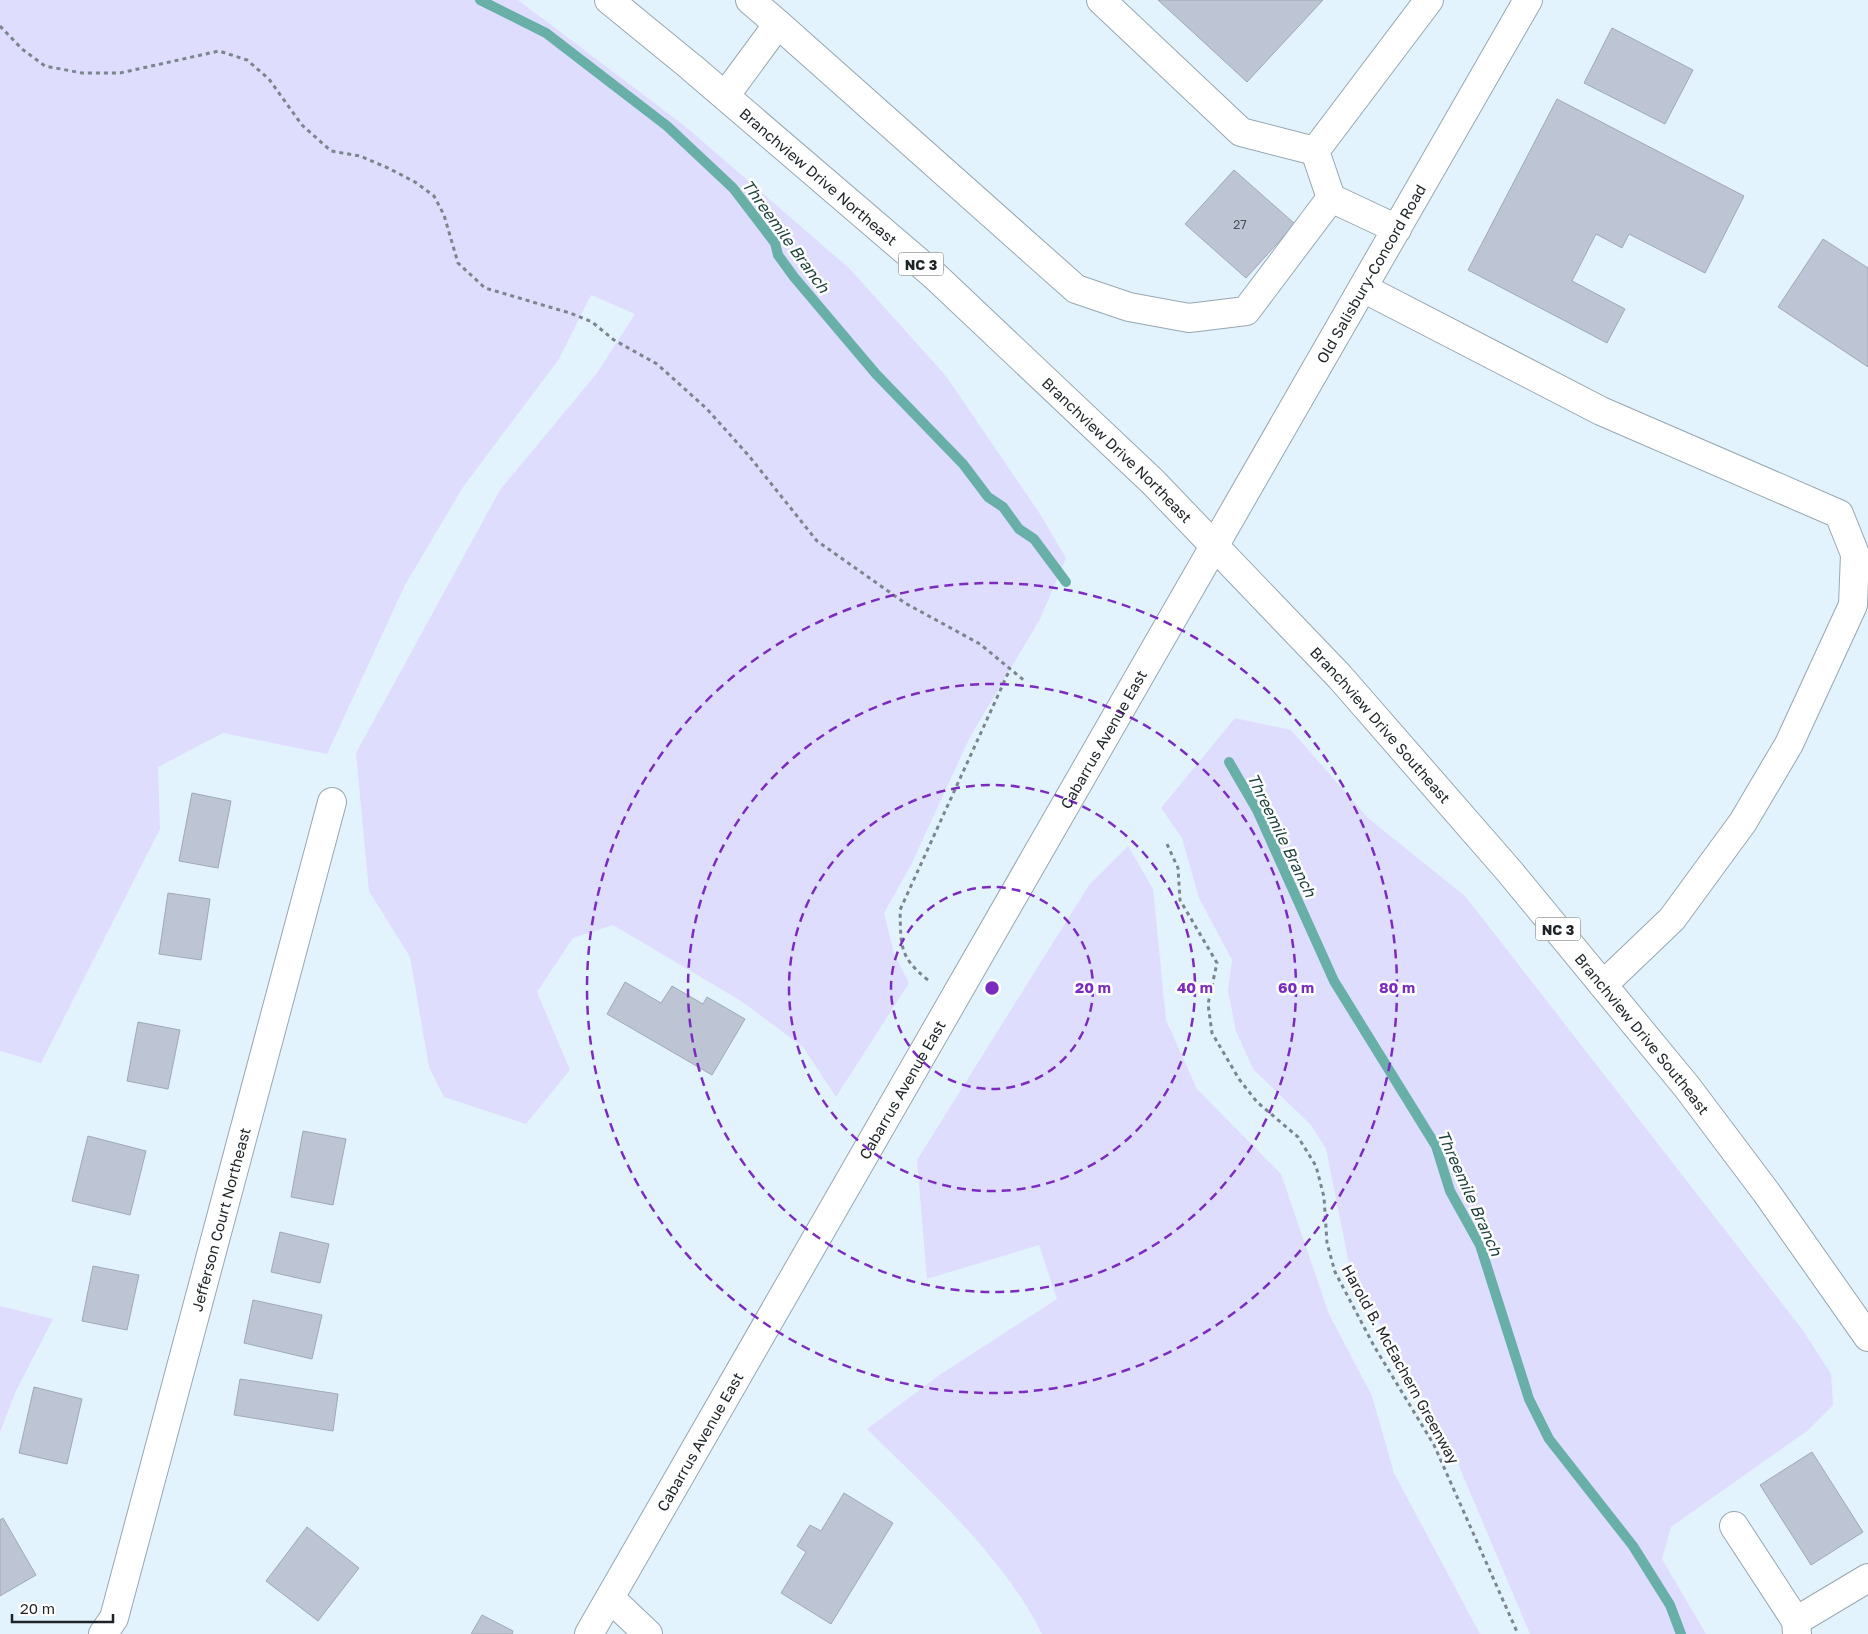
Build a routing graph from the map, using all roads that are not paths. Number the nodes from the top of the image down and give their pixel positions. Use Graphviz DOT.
graph roads {
  1 [pos="608,0"];
  2 [pos="750,0"];
  3 [pos="1100,0"];
  4 [pos="1429,0"];
  5 [pos="1528,0"];
  6 [pos="778,24"];
  7 [pos="725,96"];
  8 [pos="1315,151"];
  9 [pos="1330,198"];
  10 [pos="1397,229"];
  11 [pos="1363,288"];
  12 [pos="1215,548"];
  13 [pos="332,802"];
  14 [pos="1603,985"];
  15 [pos="1868,1337"];
  16 [pos="1734,1526"];
  17 [pos="1868,1578"];
  18 [pos="610,1598"];
  19 [pos="1797,1627"];
  20 [pos="103,1634"];
  21 [pos="589,1634"];
  22 [pos="648,1634"];
  1 -- 7 [label="main road, Branchview Drive Northeast / NC 3"];
  2 -- 6 [label="main road"];
  3 -- 8 [label="main road"];
  4 -- 8 [label="main road"];
  5 -- 10 [label="main road, Old Salisbury-Concord Road"];
  6 -- 7 [label="main road"];
  6 -- 9 [label="main road"];
  7 -- 12 [label="main road, Branchview Drive Northeast / NC 3"];
  8 -- 9 [label="main road"];
  9 -- 10 [label="main road"];
  10 -- 11 [label="main road, Old Salisbury-Concord Road"];
  11 -- 12 [label="main road, Old Salisbury-Concord Road"];
  11 -- 14 [label="main road"];
  12 -- 14 [label="main road, Branchview Drive Southeast / NC 3"];
  12 -- 18 [label="main road, Cabarrus Avenue East"];
  13 -- 20 [label="main road, Jefferson Court Northeast"];
  14 -- 15 [label="main road, Branchview Drive Southeast / NC 3"];
  16 -- 19 [label="main road"];
  17 -- 19 [label="main road"];
  18 -- 21 [label="main road, Cabarrus Avenue East"];
  18 -- 22 [label="main road"];
}
